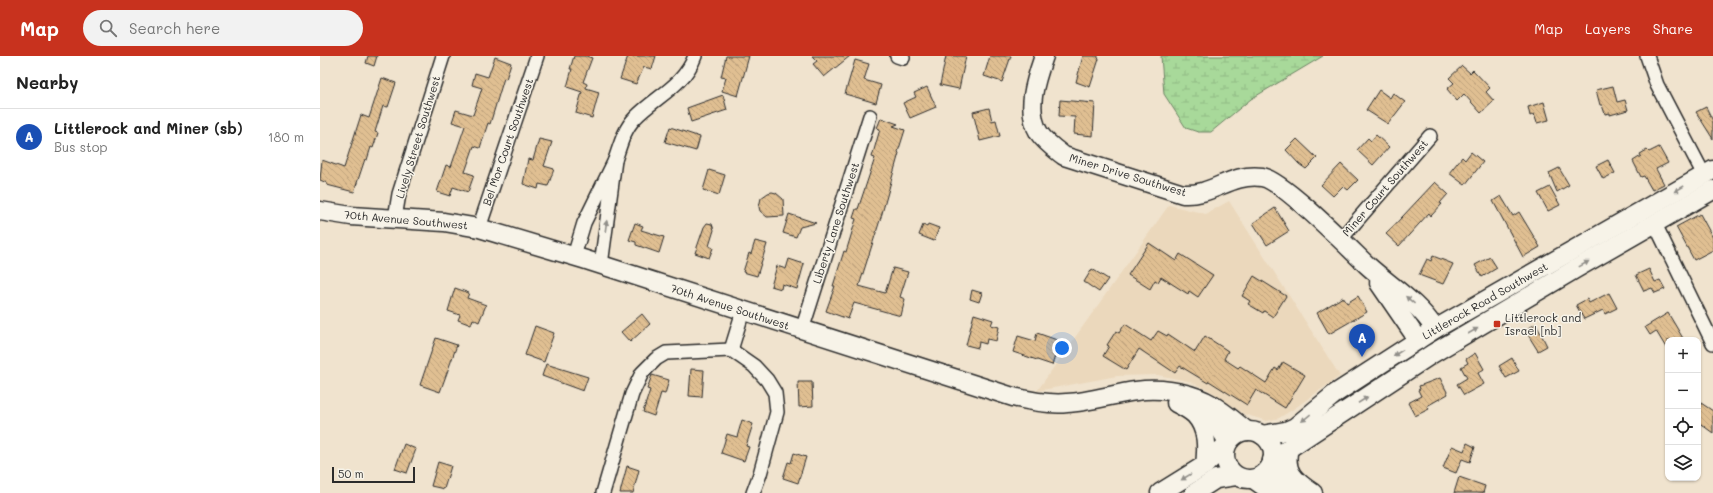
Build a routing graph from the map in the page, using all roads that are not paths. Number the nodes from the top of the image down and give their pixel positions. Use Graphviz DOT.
graph roads {
  1 [pos="443,56"];
  2 [pos="537,56"];
  3 [pos="695,56"];
  4 [pos="1044,56"];
  5 [pos="1647,56"];
  6 [pos="870,116"];
  7 [pos="1430,136"];
  8 [pos="616,160"];
  9 [pos="1708,172"];
  10 [pos="1713,190"];
  11 [pos="320,211"];
  12 [pos="395,218"];
  13 [pos="1655,224"];
  14 [pos="479,228"];
  15 [pos="1340,240"];
  16 [pos="574,256"];
  17 [pos="1366,264"];
  18 [pos="601,265"];
  19 [pos="743,312"];
  20 [pos="1435,329"];
  21 [pos="802,330"];
  22 [pos="1418,340"];
  23 [pos="1713,343"];
  24 [pos="731,350"];
  25 [pos="1137,391"];
  26 [pos="1176,402"];
  27 [pos="1255,433"];
  28 [pos="1228,443"];
  29 [pos="1289,448"];
  30 [pos="1272,463"];
  31 [pos="1205,465"];
  32 [pos="1244,478"];
  33 [pos="602,493"];
  34 [pos="753,493"];
  35 [pos="1160,493"];
  36 [pos="1194,493"];
  37 [pos="1273,493"];
  38 [pos="1296,493"];
  39 [pos="1312,493"];
  1 -- 12 [label="street, Lively Street Southwest"];
  2 -- 14 [label="street, Bel Mor Court Southwest"];
  3 -- 8 [label="street"];
  4 -- 15 [label="street, Miner Drive Southwest"];
  5 -- 9 [label="street"];
  6 -- 21 [label="street, Liberty Lane Southwest"];
  7 -- 15 [label="street, Miner Court Southwest"];
  8 -- 16 [label="street"];
  18 -- 8 [label="street, one-way"];
  9 -- 20 [label="street, Littlerock Road Southwest, one-way"];
  10 -- 13 [label="street, Littlerock Road Southwest"];
  11 -- 12 [label="street, 70th Avenue Southwest"];
  12 -- 14 [label="street, 70th Avenue Southwest"];
  13 -- 23 [label="street"];
  29 -- 13 [label="street, Littlerock Road Southwest, one-way"];
  14 -- 16 [label="street, 70th Avenue Southwest"];
  15 -- 17 [label="street, Miner Drive Southwest"];
  16 -- 18 [label="street, 70th Avenue Southwest"];
  20 -- 17 [label="street, Miner Drive Southwest, one-way"];
  17 -- 22 [label="street, Miner Drive Southwest"];
  18 -- 19 [label="street, 70th Avenue Southwest"];
  19 -- 21 [label="street, 70th Avenue Southwest"];
  19 -- 24 [label="street"];
  20 -- 22 [label="street, Littlerock Road Southwest"];
  21 -- 25 [label="street, 70th Avenue Southwest"];
  22 -- 27 [label="street, Littlerock Road Southwest, one-way"];
  24 -- 33 [label="street"];
  24 -- 34 [label="street"];
  25 -- 26 [label="street, 70th Avenue Southwest"];
  25 -- 27 [label="street, 70th Avenue Southwest"];
  26 -- 28 [label="street, 70th Avenue Southwest"];
  26 -- 31 [label="street"];
  27 -- 28 [label="street"];
  27 -- 30 [label="street"];
  28 -- 31 [label="street"];
  28 -- 32 [label="street"];
  29 -- 30 [label="street, Littlerock Road Southwest"];
  29 -- 39 [label="street"];
  30 -- 32 [label="street"];
  30 -- 38 [label="street"];
  31 -- 35 [label="street, one-way"];
  32 -- 36 [label="street"];
  32 -- 37 [label="street"];
}
